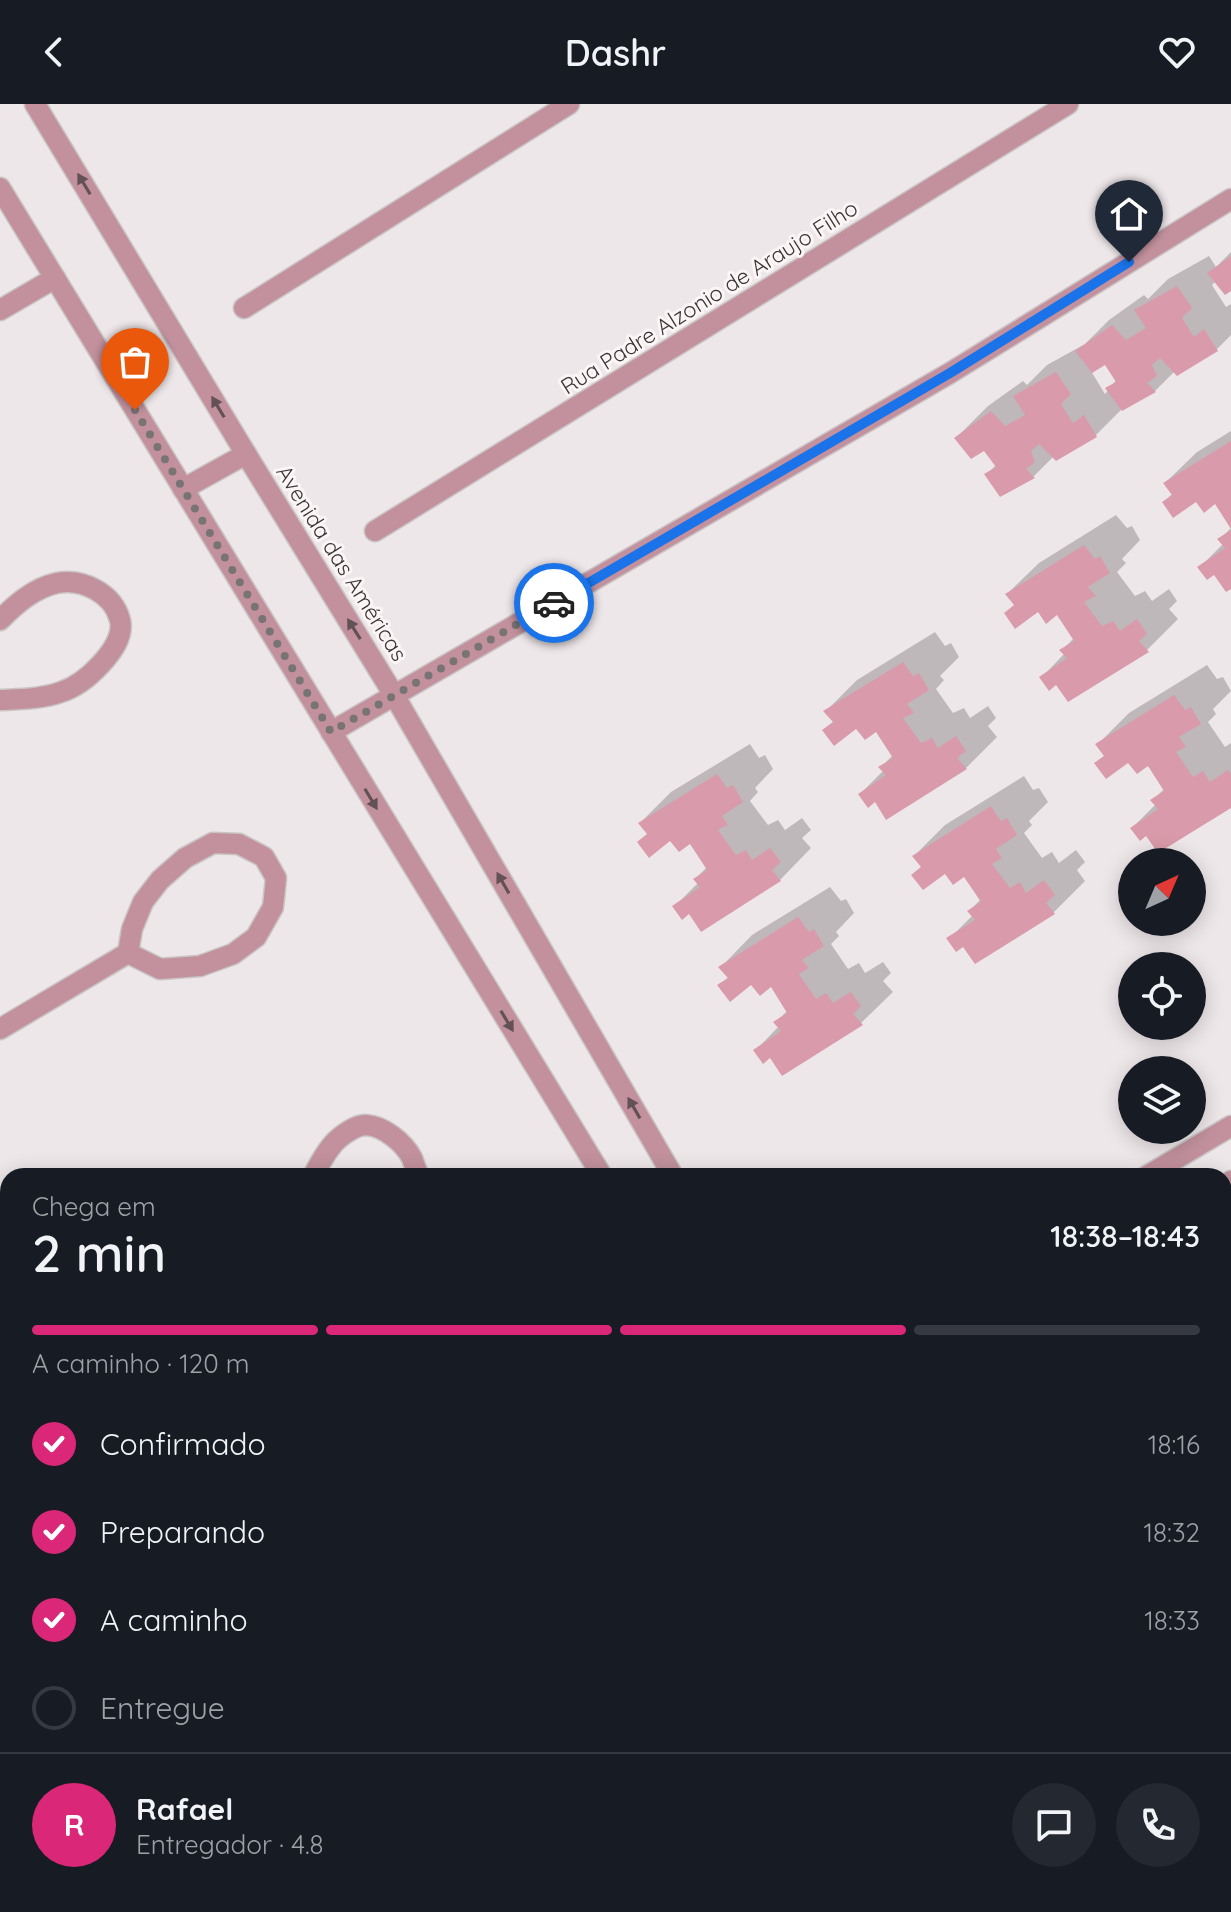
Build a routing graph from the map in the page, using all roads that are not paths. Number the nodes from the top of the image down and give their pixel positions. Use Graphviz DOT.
graph roads {
  1 [pos="35,104"];
  2 [pos="569,104"];
  3 [pos="1068,104"];
  4 [pos="0,188"];
  5 [pos="1231,199"];
  6 [pos="55,278"];
  7 [pos="244,308"];
  8 [pos="0,310"];
  9 [pos="246,454"];
  10 [pos="183,489"];
  11 [pos="375,531"];
  12 [pos="0,620"];
  13 [pos="394,695"];
  14 [pos="0,700"];
  15 [pos="331,732"];
  16 [pos="128,953"];
  17 [pos="0,1029"];
  18 [pos="1231,1126"];
  19 [pos="318,1168"];
  20 [pos="416,1168"];
  21 [pos="597,1168"];
  22 [pos="668,1168"];
  23 [pos="1160,1168"];
  9 -- 1 [label="street, Avenida das Américas, one-way"];
  2 -- 7 [label="street"];
  3 -- 11 [label="street, Rua Padre Alzonio de Araujo Filho"];
  4 -- 6 [label="street"];
  5 -- 13 [label="street"];
  6 -- 8 [label="street"];
  6 -- 10 [label="street"];
  9 -- 10 [label="street"];
  13 -- 9 [label="street, Avenida das Américas, one-way"];
  10 -- 15 [label="street"];
  12 -- 14 [label="street"];
  13 -- 15 [label="street"];
  22 -- 13 [label="street, Avenida das Américas, one-way"];
  15 -- 21 [label="street, one-way"];
  16 -- 16 [label="street"];
  16 -- 17 [label="street"];
  18 -- 23 [label="street"];
  19 -- 20 [label="street"];
}
